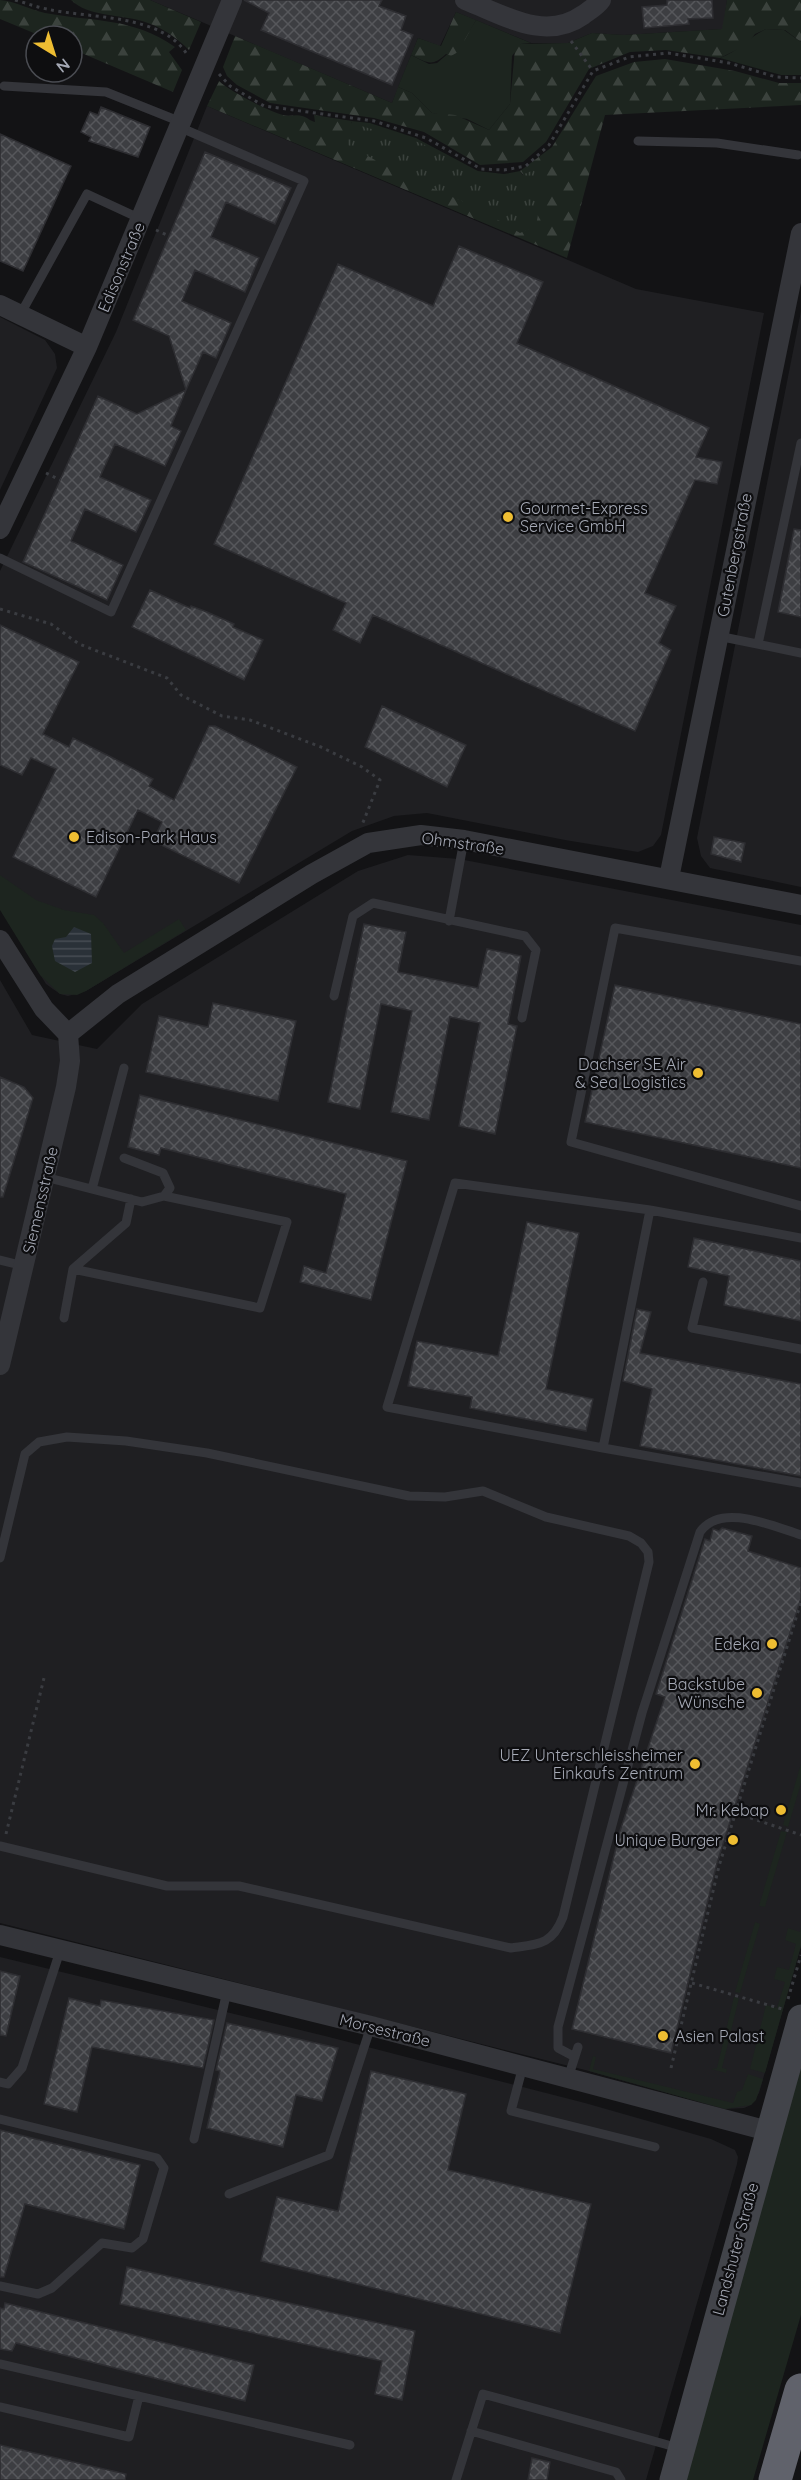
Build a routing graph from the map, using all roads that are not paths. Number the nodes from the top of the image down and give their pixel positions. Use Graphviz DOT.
graph roads {
  1 [pos="232,0"];
  2 [pos="465,0"];
  3 [pos="601,0"];
  4 [pos="4,86"];
  5 [pos="106,92"];
  6 [pos="105,104"];
  7 [pos="180,125"];
  8 [pos="638,141"];
  9 [pos="798,154"];
  10 [pos="148,224"];
  11 [pos="801,233"];
  12 [pos="0,305"];
  13 [pos="20,315"];
  14 [pos="87,347"];
  15 [pos="801,443"];
  16 [pos="0,529"];
  17 [pos="0,558"];
  18 [pos="718,636"];
  19 [pos="758,644"];
  20 [pos="801,653"];
  21 [pos="464,840"];
  22 [pos="669,878"];
  23 [pos="801,905"];
  24 [pos="449,921"];
  25 [pos="0,940"];
  26 [pos="801,961"];
  27 [pos="334,996"];
  28 [pos="522,1018"];
  29 [pos="68,1034"];
  30 [pos="124,1068"];
  31 [pos="124,1158"];
  32 [pos="45,1177"];
  33 [pos="92,1189"];
  34 [pos="164,1196"];
  35 [pos="131,1199"];
  36 [pos="801,1206"];
  37 [pos="650,1210"];
  38 [pos="801,1238"];
  39 [pos="0,1260"];
  40 [pos="24,1266"];
  41 [pos="73,1269"];
  42 [pos="703,1282"];
  43 [pos="64,1318"];
  44 [pos="4,1326"];
  45 [pos="801,1349"];
  46 [pos="0,1365"];
  47 [pos="603,1448"];
  48 [pos="801,1483"];
  49 [pos="801,1535"];
  50 [pos="0,1558"];
  51 [pos="1,1846"];
  52 [pos="0,1935"];
  53 [pos="60,1951"];
  54 [pos="227,1991"];
  55 [pos="793,2014"];
  56 [pos="371,2026"];
  57 [pos="523,2066"];
  58 [pos="568,2078"];
  59 [pos="0,2082"];
  60 [pos="0,2119"];
  61 [pos="768,2132"];
  62 [pos="194,2139"];
  63 [pos="655,2147"];
  64 [pos="229,2194"];
  65 [pos="0,2286"];
  66 [pos="0,2364"];
  67 [pos="801,2390"];
  68 [pos="139,2396"];
  69 [pos="0,2407"];
  70 [pos="471,2432"];
  71 [pos="350,2445"];
  72 [pos="682,2448"];
  73 [pos="456,2480"];
  74 [pos="621,2480"];
  75 [pos="673,2480"];
  76 [pos="775,2480"];
  1 -- 7 [label="street, Edisonstraße"];
  2 -- 3 [label="street"];
  4 -- 5 [label="lane"];
  5 -- 6 [label="lane"];
  5 -- 7 [label="lane"];
  7 -- 10 [label="street, Edisonstraße"];
  7 -- 17 [label="lane"];
  8 -- 9 [label="lane"];
  10 -- 13 [label="lane"];
  10 -- 14 [label="street, Edisonstraße"];
  11 -- 18 [label="street, Gutenbergstraße"];
  12 -- 13 [label="street"];
  13 -- 14 [label="street"];
  14 -- 16 [label="street, Edisonstraße"];
  15 -- 19 [label="lane"];
  18 -- 19 [label="lane"];
  18 -- 22 [label="street, Gutenbergstraße"];
  19 -- 20 [label="lane"];
  21 -- 22 [label="street, Ohmstraße"];
  21 -- 24 [label="lane"];
  21 -- 29 [label="street, Ohmstraße"];
  22 -- 23 [label="street, Ohmstraße"];
  24 -- 27 [label="lane"];
  24 -- 28 [label="lane"];
  25 -- 29 [label="street"];
  26 -- 36 [label="lane"];
  29 -- 32 [label="street, Siemensstraße"];
  30 -- 33 [label="lane"];
  31 -- 34 [label="lane"];
  32 -- 33 [label="lane"];
  32 -- 40 [label="street, Siemensstraße"];
  33 -- 35 [label="lane"];
  34 -- 35 [label="lane"];
  34 -- 41 [label="lane"];
  35 -- 41 [label="lane"];
  37 -- 38 [label="lane"];
  37 -- 47 [label="lane"];
  37 -- 47 [label="lane"];
  39 -- 40 [label="lane"];
  40 -- 44 [label="street, Siemensstraße"];
  41 -- 43 [label="lane"];
  42 -- 45 [label="lane"];
  44 -- 46 [label="street, Siemensstraße"];
  47 -- 48 [label="lane"];
  49 -- 58 [label="lane"];
  50 -- 51 [label="lane"];
  52 -- 53 [label="street, Morsestraße"];
  53 -- 54 [label="street, Morsestraße"];
  53 -- 59 [label="lane"];
  54 -- 56 [label="street, Morsestraße"];
  54 -- 62 [label="lane"];
  55 -- 61 [label="main road, Landshuter Straße"];
  56 -- 57 [label="street, Morsestraße"];
  56 -- 64 [label="lane"];
  57 -- 58 [label="street, Morsestraße"];
  57 -- 63 [label="lane"];
  58 -- 61 [label="street, Morsestraße"];
  60 -- 65 [label="lane"];
  61 -- 72 [label="main road, Landshuter Straße"];
  66 -- 68 [label="lane"];
  67 -- 76 [label="highway"];
  68 -- 69 [label="lane"];
  68 -- 71 [label="lane"];
  70 -- 72 [label="lane"];
  70 -- 73 [label="lane"];
  70 -- 74 [label="lane"];
  72 -- 75 [label="main road, Landshuter Straße"];
}
